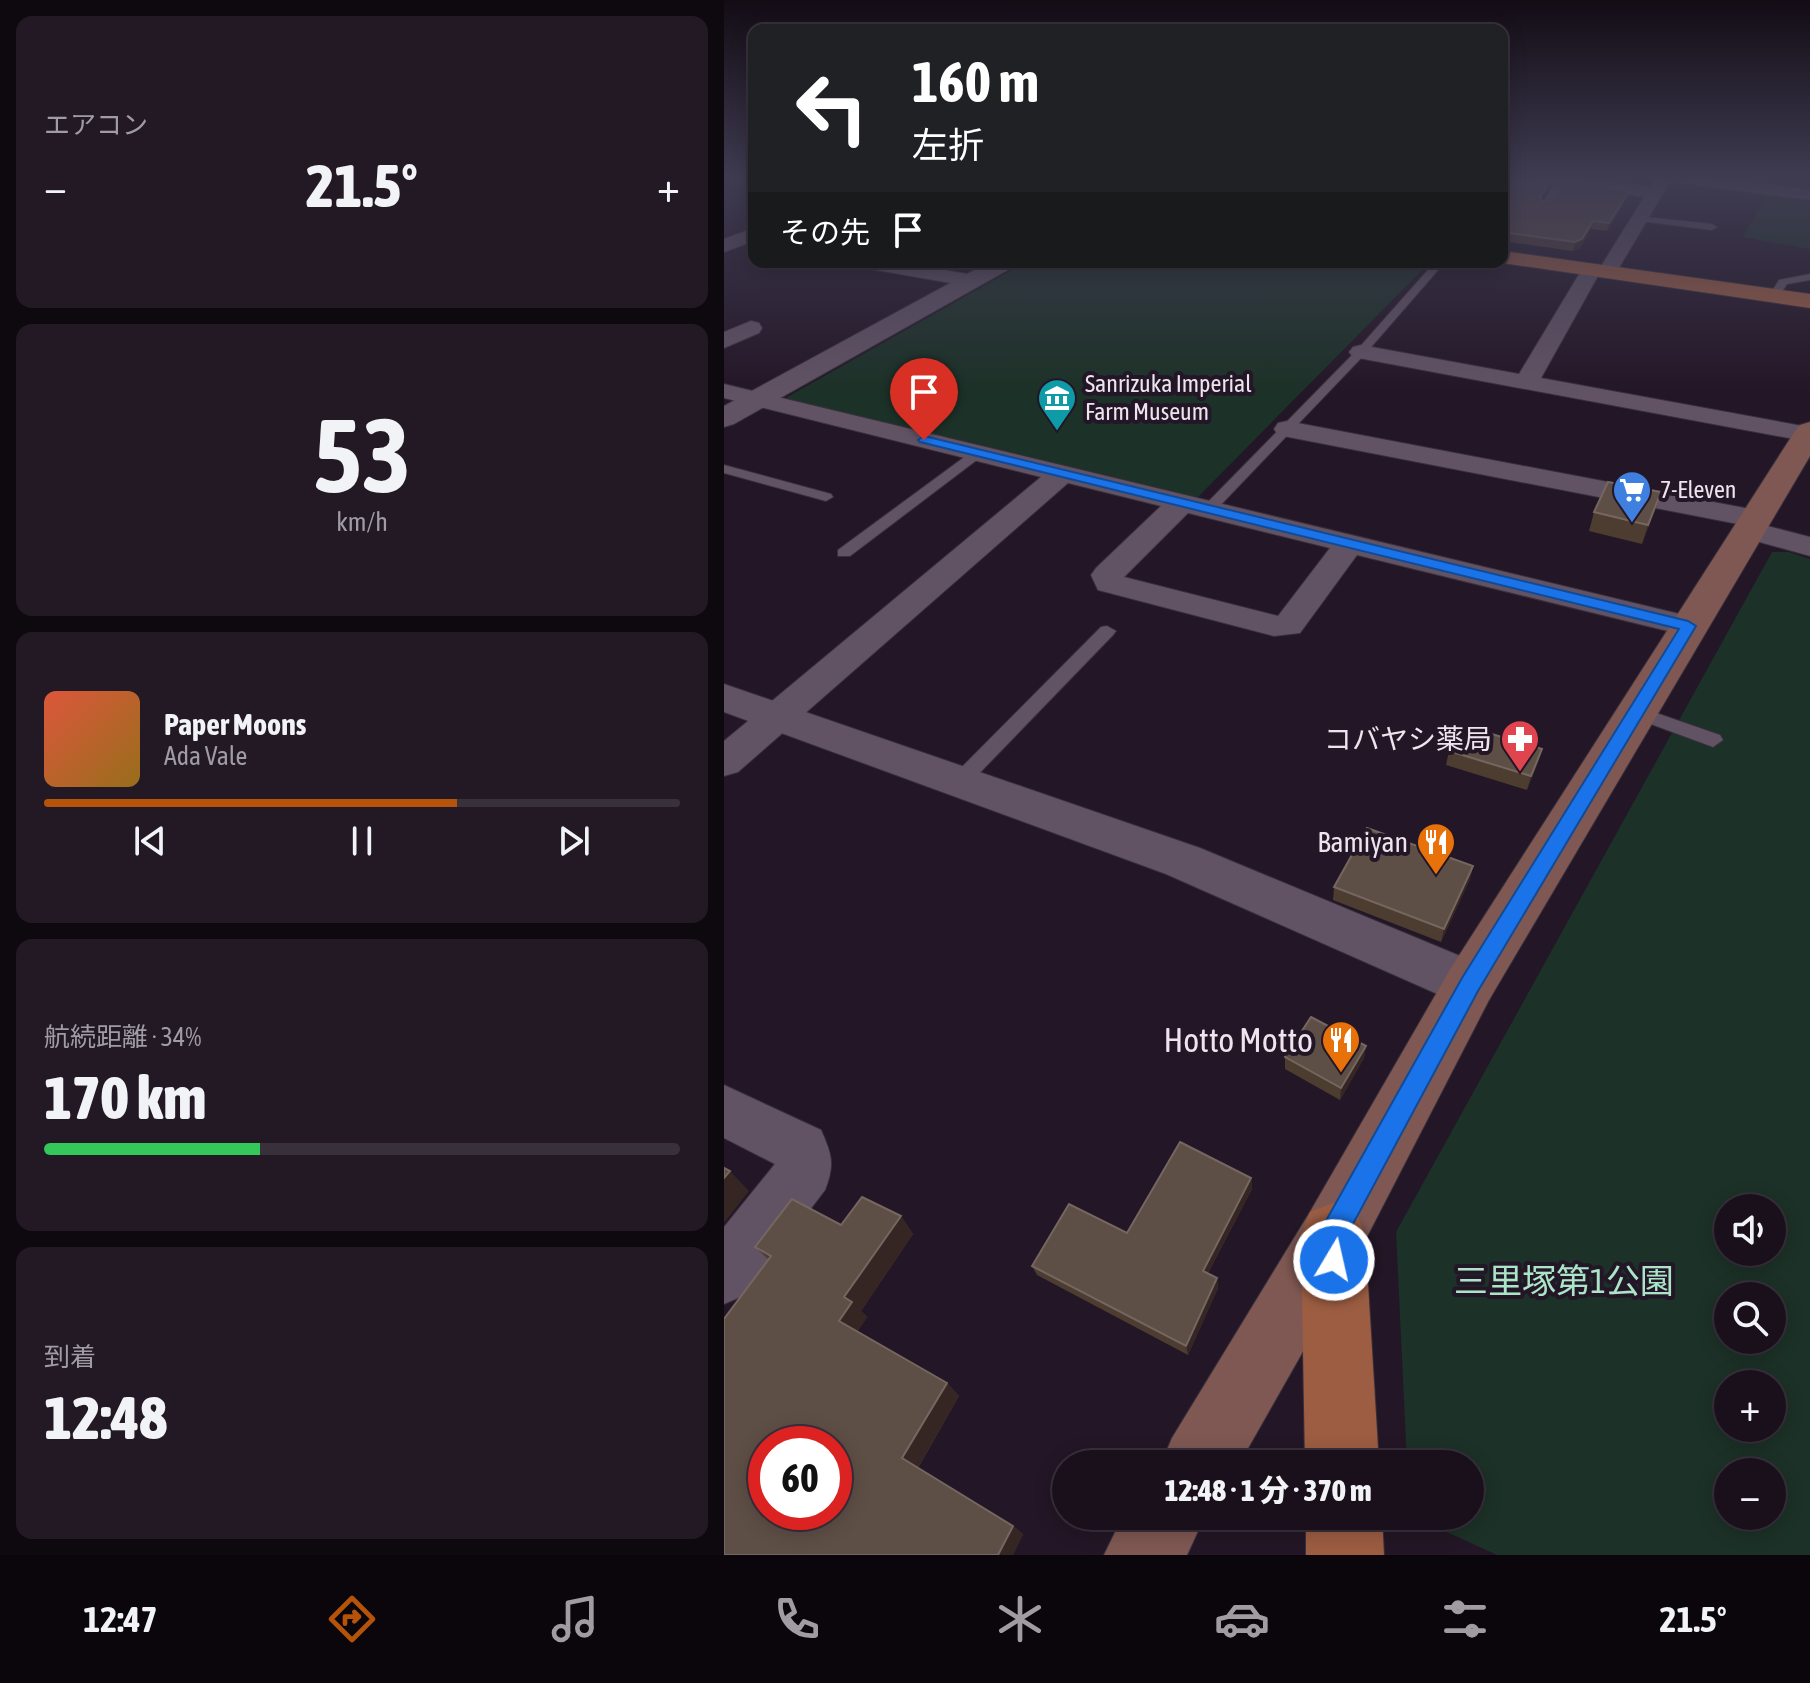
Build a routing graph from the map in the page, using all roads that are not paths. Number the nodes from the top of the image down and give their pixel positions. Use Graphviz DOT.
graph roads {
  1 [pos="1616,250"];
  2 [pos="1508,258"];
  3 [pos="899,268"];
  4 [pos="995,268"];
  5 [pos="1435,268"];
  6 [pos="1599,271"];
  7 [pos="1810,277"];
  8 [pos="973,281"];
  9 [pos="1774,296"];
  10 [pos="1810,301"];
  11 [pos="751,328"];
  12 [pos="724,341"];
  13 [pos="1361,352"];
  14 [pos="1527,382"];
  15 [pos="724,391"];
  16 [pos="759,399"];
  17 [pos="724,418"];
  18 [pos="1287,429"];
  19 [pos="1809,433"];
  20 [pos="979,453"];
  21 [pos="724,469"];
  22 [pos="1062,474"];
  23 [pos="826,497"];
  24 [pos="1196,506"];
  25 [pos="1752,524"];
  26 [pos="1350,543"];
  27 [pos="1810,547"];
  28 [pos="844,553"];
  29 [pos="1688,626"];
  30 [pos="1107,631"];
  31 [pos="724,697"];
  32 [pos="1636,712"];
  33 [pos="778,716"];
  34 [pos="1713,740"];
  35 [pos="724,762"];
  36 [pos="960,781"];
  37 [pos="1470,984"];
  38 [pos="724,1110"];
  39 [pos="1333,1235"];
  40 [pos="724,1274"];
  41 [pos="1206,1450"];
  42 [pos="1341,1450"];
  43 [pos="1158,1530"];
  44 [pos="1344,1530"];
  45 [pos="1143,1555"];
  46 [pos="1345,1555"];
  1 -- 6 [label="street"];
  2 -- 6 [label="main road"];
  3 -- 8 [label="street"];
  4 -- 8 [label="street"];
  5 -- 13 [label="lane"];
  6 -- 9 [label="main road"];
  6 -- 14 [label="street"];
  7 -- 9 [label="lane"];
  8 -- 16 [label="street"];
  9 -- 10 [label="main road"];
  11 -- 12 [label="street"];
  13 -- 14 [label="street"];
  13 -- 18 [label="lane"];
  14 -- 19 [label="street"];
  15 -- 16 [label="street"];
  16 -- 17 [label="street"];
  16 -- 20 [label="street"];
  18 -- 24 [label="lane"];
  18 -- 25 [label="street"];
  19 -- 25 [label="main road"];
  20 -- 22 [label="street"];
  20 -- 28 [label="lane"];
  21 -- 23 [label="lane"];
  22 -- 24 [label="street"];
  22 -- 33 [label="street"];
  24 -- 26 [label="street"];
  24 -- 26 [label="street"];
  25 -- 27 [label="street"];
  25 -- 29 [label="main road"];
  26 -- 29 [label="street"];
  29 -- 32 [label="main road"];
  30 -- 36 [label="lane"];
  31 -- 33 [label="street"];
  32 -- 34 [label="lane"];
  32 -- 37 [label="main road"];
  33 -- 35 [label="street"];
  33 -- 36 [label="street"];
  36 -- 37 [label="street"];
  37 -- 39 [label="main road"];
  38 -- 40 [label="street"];
  39 -- 41 [label="main road"];
  39 -- 42 [label="main road"];
  43 -- 45 [label="main road"];
  44 -- 46 [label="main road"];
}
